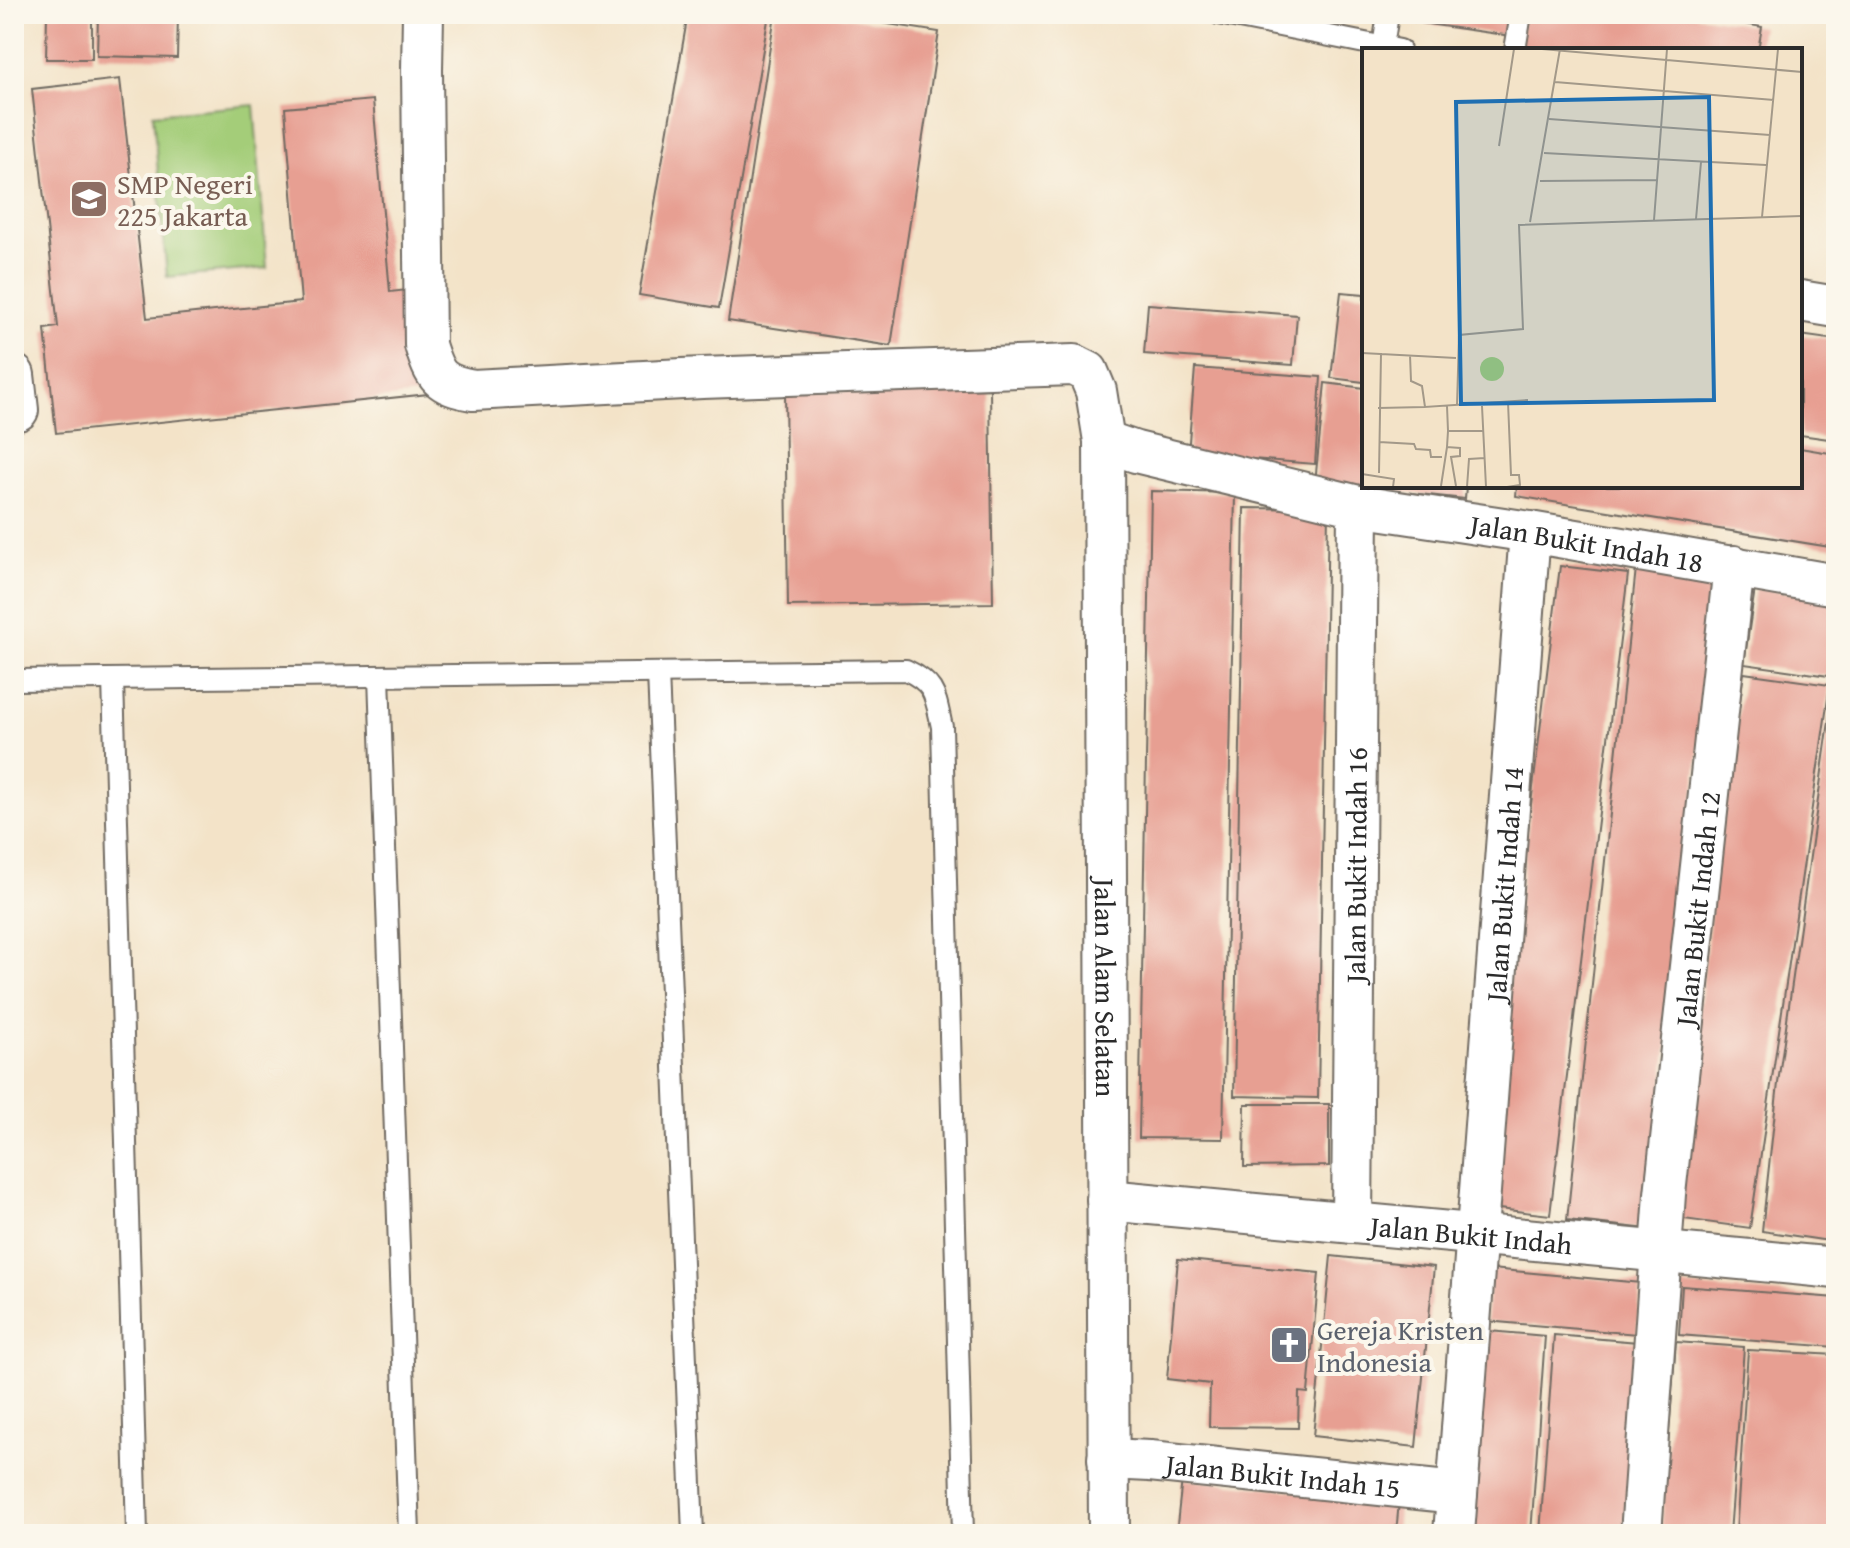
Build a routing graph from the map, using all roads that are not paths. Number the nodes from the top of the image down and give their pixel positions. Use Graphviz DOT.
graph roads {
  1 [pos="423,14"];
  2 [pos="1219,14"];
  3 [pos="1388,14"];
  4 [pos="1521,14"];
  5 [pos="1387,48"];
  6 [pos="1392,48"];
  7 [pos="1515,48"];
  8 [pos="1802,301"];
  9 [pos="1836,307"];
  10 [pos="1104,441"];
  11 [pos="1358,506"];
  12 [pos="1530,532"];
  13 [pos="1734,566"];
  14 [pos="1836,585"];
  15 [pos="658,673"];
  16 [pos="379,676"];
  17 [pos="113,679"];
  18 [pos="14,680"];
  19 [pos="1107,1200"];
  20 [pos="1352,1223"];
  21 [pos="1475,1234"];
  22 [pos="1660,1251"];
  23 [pos="1836,1268"];
  24 [pos="1108,1459"];
  25 [pos="1457,1493"];
  26 [pos="137,1534"];
  27 [pos="409,1534"];
  28 [pos="693,1534"];
  29 [pos="963,1534"];
  30 [pos="1109,1534"];
  31 [pos="1454,1534"];
  32 [pos="1641,1534"];
  1 -- 10 [label="street, Jalan Alam Selatan"];
  2 -- 5 [label="lane"];
  3 -- 6 [label="lane"];
  4 -- 7 [label="lane"];
  8 -- 9 [label="street"];
  10 -- 11 [label="street, Jalan Bukit Indah 18"];
  10 -- 19 [label="street, Jalan Alam Selatan"];
  11 -- 12 [label="street, Jalan Bukit Indah 18"];
  11 -- 20 [label="street, Jalan Bukit Indah 16"];
  12 -- 13 [label="street, Jalan Bukit Indah 18"];
  12 -- 21 [label="street, Jalan Bukit Indah 14"];
  13 -- 14 [label="street, Jalan Bukit Indah 18"];
  13 -- 22 [label="street, Jalan Bukit Indah 12"];
  15 -- 16 [label="lane"];
  15 -- 28 [label="lane"];
  15 -- 29 [label="lane"];
  16 -- 17 [label="lane"];
  16 -- 27 [label="lane"];
  17 -- 18 [label="lane"];
  17 -- 26 [label="lane"];
  19 -- 20 [label="street, Jalan Bukit Indah"];
  19 -- 24 [label="street, Jalan Alam Selatan"];
  20 -- 21 [label="street, Jalan Bukit Indah"];
  21 -- 22 [label="street, Jalan Bukit Indah"];
  21 -- 25 [label="street, Jalan Bukit Indah 14"];
  22 -- 23 [label="street, Jalan Bukit Indah"];
  22 -- 32 [label="street, Jalan Bukit Indah 12"];
  24 -- 25 [label="street, Jalan Bukit Indah 15"];
  24 -- 30 [label="street, Jalan Alam Selatan"];
  25 -- 31 [label="street, Jalan Bukit Indah 14"];
}
